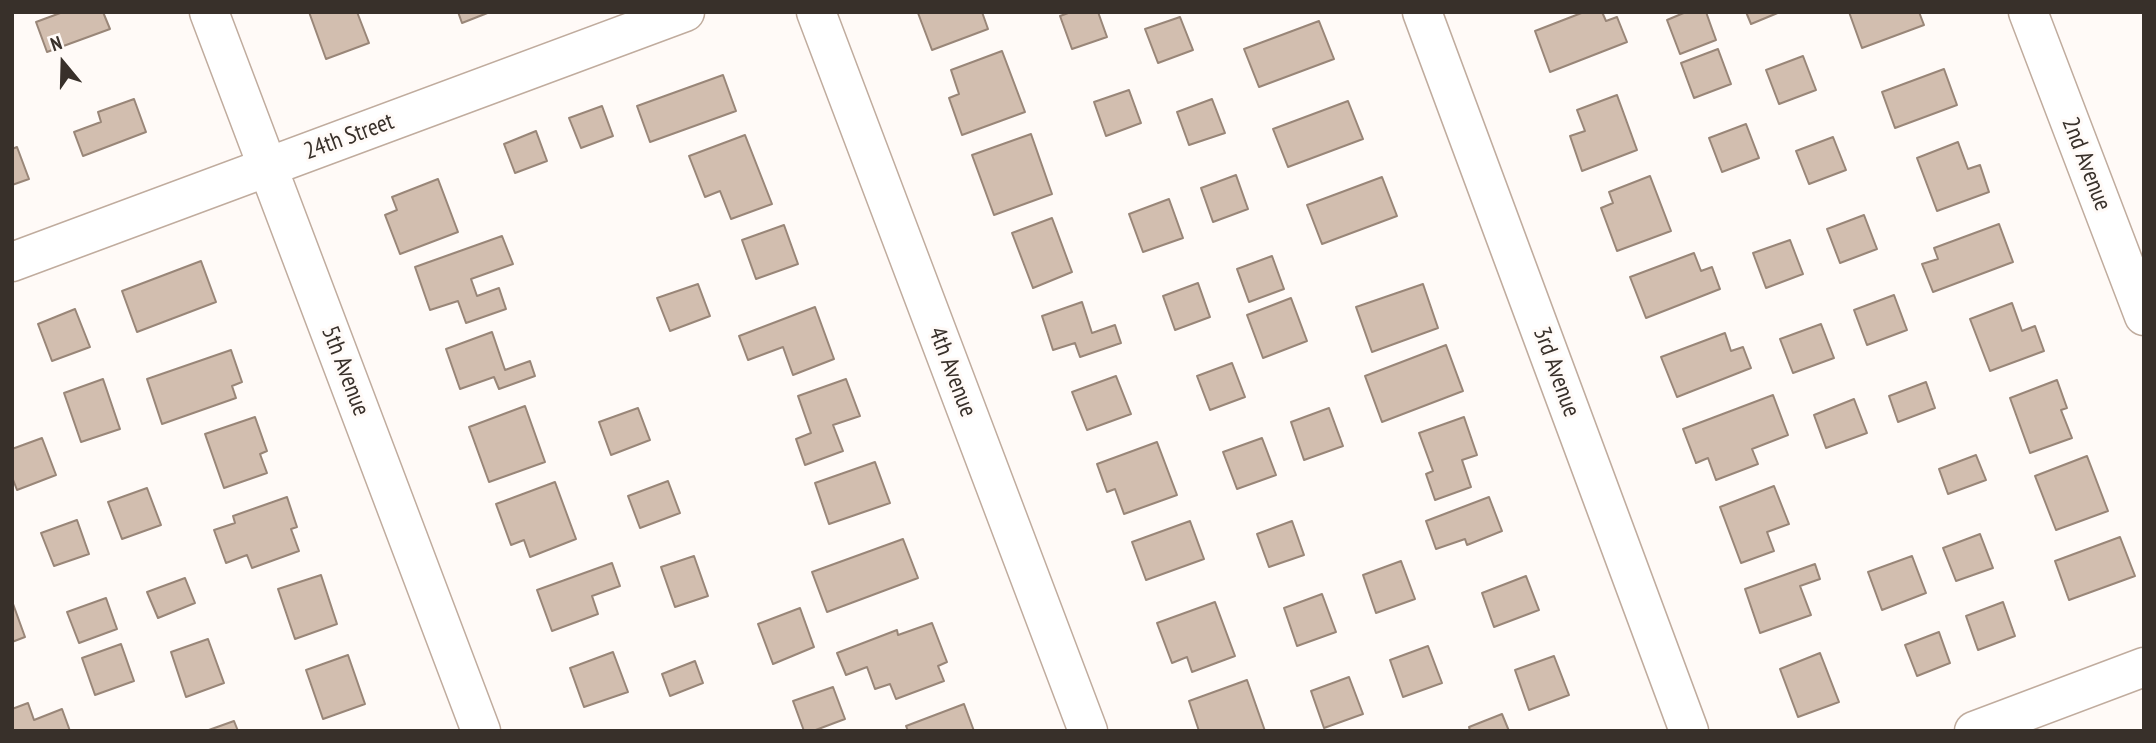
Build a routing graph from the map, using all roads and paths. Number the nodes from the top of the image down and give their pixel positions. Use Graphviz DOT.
graph roads {
  1 [pos="209,12"];
  2 [pos="685,12"];
  3 [pos="816,12"];
  4 [pos="1422,12"];
  5 [pos="2028,12"];
  6 [pos="268,167"];
  7 [pos="12,262"];
  8 [pos="2144,316"];
  9 [pos="2144,667"];
  10 [pos="481,731"];
  11 [pos="1088,731"];
  12 [pos="1689,731"];
  13 [pos="1974,731"];
  1 -- 6 [label="street, 5th Avenue"];
  2 -- 6 [label="street, 24th Street"];
  3 -- 11 [label="street, 4th Avenue"];
  4 -- 12 [label="street, 3rd Avenue"];
  5 -- 8 [label="street, 2nd Avenue"];
  6 -- 7 [label="street, 24th Street"];
  6 -- 10 [label="street, 5th Avenue"];
  9 -- 13 [label="street"];
}
